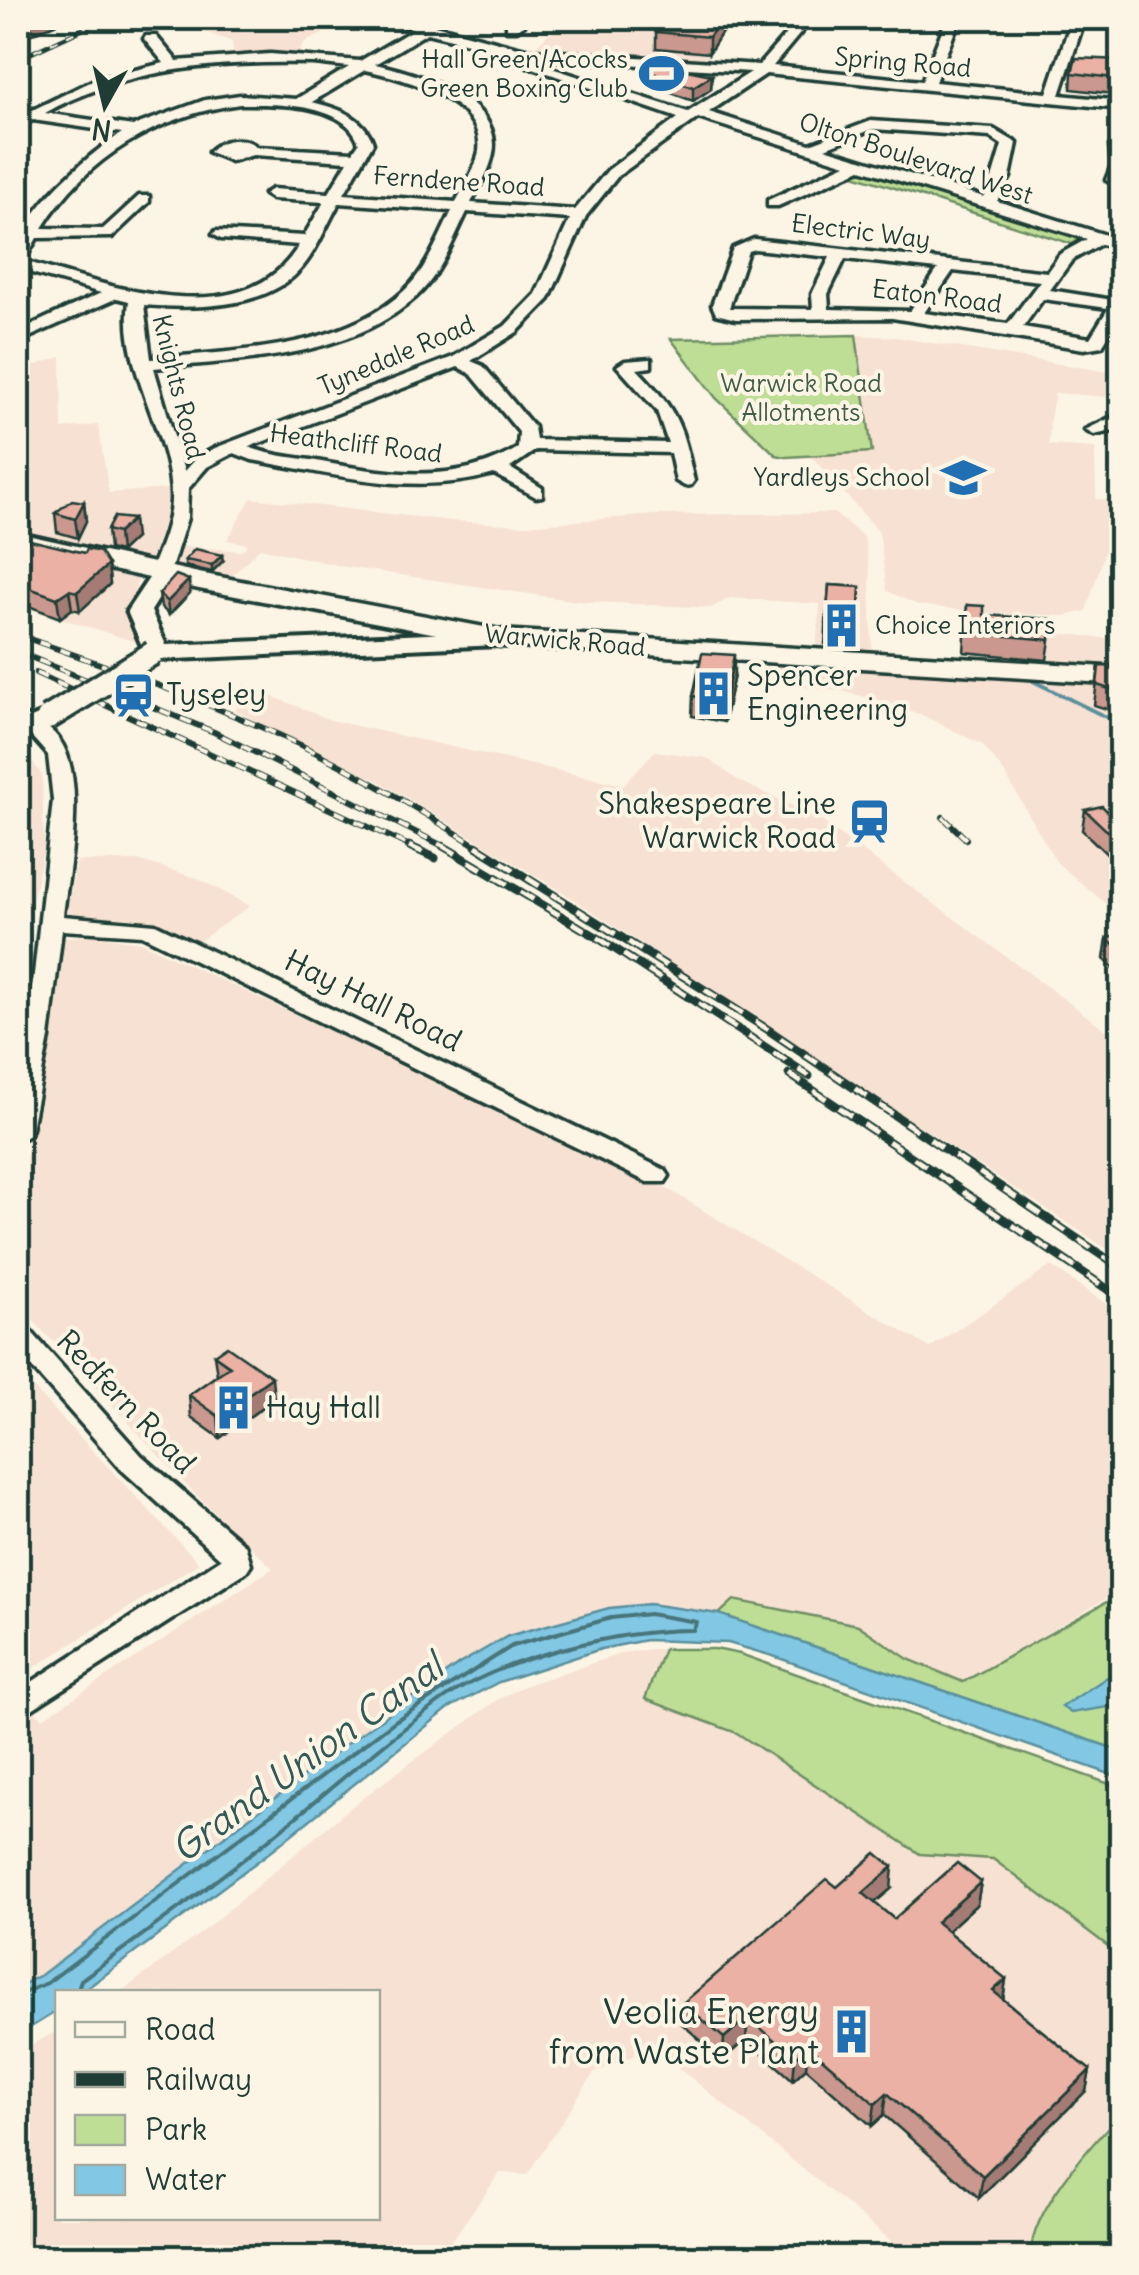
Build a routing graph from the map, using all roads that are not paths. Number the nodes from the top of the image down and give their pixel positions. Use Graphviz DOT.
graph roads {
  1 [pos="385,18"];
  2 [pos="807,18"];
  3 [pos="954,18"];
  4 [pos="1079,18"];
  5 [pos="427,27"];
  6 [pos="446,33"];
  7 [pos="150,39"];
  8 [pos="174,66"];
  9 [pos="360,66"];
  10 [pos="761,71"];
  11 [pos="926,87"];
  12 [pos="1052,98"];
  13 [pos="298,103"];
  14 [pos="1122,105"];
  15 [pos="692,115"];
  16 [pos="24,119"];
  17 [pos="723,129"];
  18 [pos="134,131"];
  19 [pos="1122,144"];
  20 [pos="810,149"];
  21 [pos="253,151"];
  22 [pos="356,157"];
  23 [pos="858,165"];
  24 [pos="839,173"];
  25 [pos="1122,185"];
  26 [pos="272,194"];
  27 [pos="335,198"];
  28 [pos="144,199"];
  29 [pos="773,203"];
  30 [pos="985,205"];
  31 [pos="460,206"];
  32 [pos="580,215"];
  33 [pos="32,233"];
  34 [pos="220,234"];
  35 [pos="1100,238"];
  36 [pos="310,240"];
  37 [pos="1122,245"];
  38 [pos="1071,246"];
  39 [pos="840,254"];
  40 [pos="18,261"];
  41 [pos="948,267"];
  42 [pos="1042,285"];
  43 [pos="114,293"];
  44 [pos="136,299"];
  45 [pos="821,312"];
  46 [pos="726,313"];
  47 [pos="914,316"];
  48 [pos="1012,330"];
  49 [pos="18,337"];
  50 [pos="459,360"];
  51 [pos="644,363"];
  52 [pos="146,364"];
  53 [pos="166,443"];
  54 [pos="530,445"];
  55 [pos="675,448"];
  56 [pos="228,450"];
  57 [pos="498,469"];
  58 [pos="685,481"];
  59 [pos="180,488"];
  60 [pos="536,492"];
  61 [pos="18,542"];
  62 [pos="163,574"];
  63 [pos="442,627"];
  64 [pos="500,638"];
  65 [pos="403,642"];
  66 [pos="152,653"];
  67 [pos="1122,676"];
  68 [pos="33,722"];
  69 [pos="52,922"];
  70 [pos="18,1134"];
  71 [pos="656,1176"];
  72 [pos="18,1335"];
  73 [pos="18,1706"];
  1 -- 5 [label="street, Spring Road"];
  2 -- 10 [label="street, Tynedale Road"];
  3 -- 11 [label="street"];
  4 -- 12 [label="street"];
  5 -- 6 [label="street, Spring Road"];
  5 -- 9 [label="street"];
  6 -- 10 [label="street, Spring Road"];
  6 -- 15 [label="street, Olton Boulevard West"];
  7 -- 8 [label="street"];
  8 -- 9 [label="street"];
  8 -- 16 [label="street"];
  9 -- 13 [label="street"];
  9 -- 31 [label="street"];
  10 -- 11 [label="street, Spring Road"];
  10 -- 15 [label="street, Tynedale Road"];
  11 -- 12 [label="street, Spring Road"];
  12 -- 14 [label="street, Spring Road"];
  13 -- 18 [label="street"];
  13 -- 22 [label="street"];
  15 -- 20 [label="street, Olton Boulevard West"];
  15 -- 32 [label="street, Tynedale Road"];
  16 -- 18 [label="street"];
  17 -- 24 [label="street"];
  18 -- 33 [label="street"];
  19 -- 25 [label="street"];
  20 -- 23 [label="street, Olton Boulevard West"];
  20 -- 30 [label="street"];
  21 -- 22 [label="street"];
  22 -- 27 [label="street"];
  23 -- 24 [label="street"];
  23 -- 30 [label="street, Olton Boulevard West"];
  24 -- 29 [label="street"];
  24 -- 38 [label="street"];
  26 -- 27 [label="street, Ferndene Road"];
  27 -- 31 [label="street, Ferndene Road"];
  27 -- 36 [label="street"];
  28 -- 33 [label="street"];
  30 -- 35 [label="street, Olton Boulevard West"];
  31 -- 32 [label="street, Ferndene Road"];
  31 -- 52 [label="street"];
  32 -- 50 [label="street, Tynedale Road"];
  33 -- 40 [label="street"];
  34 -- 36 [label="street"];
  35 -- 37 [label="street, Olton Boulevard West"];
  35 -- 42 [label="street, Eaton Road"];
  36 -- 44 [label="street"];
  39 -- 41 [label="street, Electric Way"];
  39 -- 45 [label="street"];
  39 -- 46 [label="street, Electric Way"];
  40 -- 43 [label="street"];
  41 -- 42 [label="street, Electric Way"];
  41 -- 47 [label="street"];
  42 -- 48 [label="street, Eaton Road"];
  42 -- 48 [label="street, Electric Way"];
  43 -- 44 [label="street"];
  43 -- 49 [label="street"];
  44 -- 52 [label="street, Knights Road"];
  45 -- 46 [label="street, Eaton Road"];
  45 -- 47 [label="street, Eaton Road"];
  47 -- 48 [label="street, Eaton Road"];
  50 -- 54 [label="street"];
  50 -- 56 [label="street, Tynedale Road"];
  51 -- 55 [label="street"];
  52 -- 53 [label="street, Knights Road"];
  53 -- 56 [label="street, Heathcliff Road"];
  53 -- 59 [label="street, Knights Road"];
  54 -- 55 [label="street"];
  54 -- 57 [label="street, Heathcliff Road"];
  55 -- 58 [label="street"];
  56 -- 57 [label="street, Heathcliff Road"];
  56 -- 59 [label="street, Knights Road"];
  57 -- 60 [label="street"];
  59 -- 62 [label="street, Knights Road"];
  61 -- 62 [label="highway, Warwick Road"];
  62 -- 63 [label="highway, Warwick Road"];
  62 -- 66 [label="main road"];
  63 -- 64 [label="highway, Warwick Road"];
  63 -- 65 [label="main road"];
  64 -- 65 [label="main road"];
  64 -- 67 [label="highway, Warwick Road"];
  65 -- 66 [label="main road"];
  66 -- 68 [label="main road, bridge"];
  68 -- 69 [label="street"];
  69 -- 70 [label="street"];
  69 -- 71 [label="street, Hay Hall Road"];
  72 -- 73 [label="street, Redfern Road"];
}
